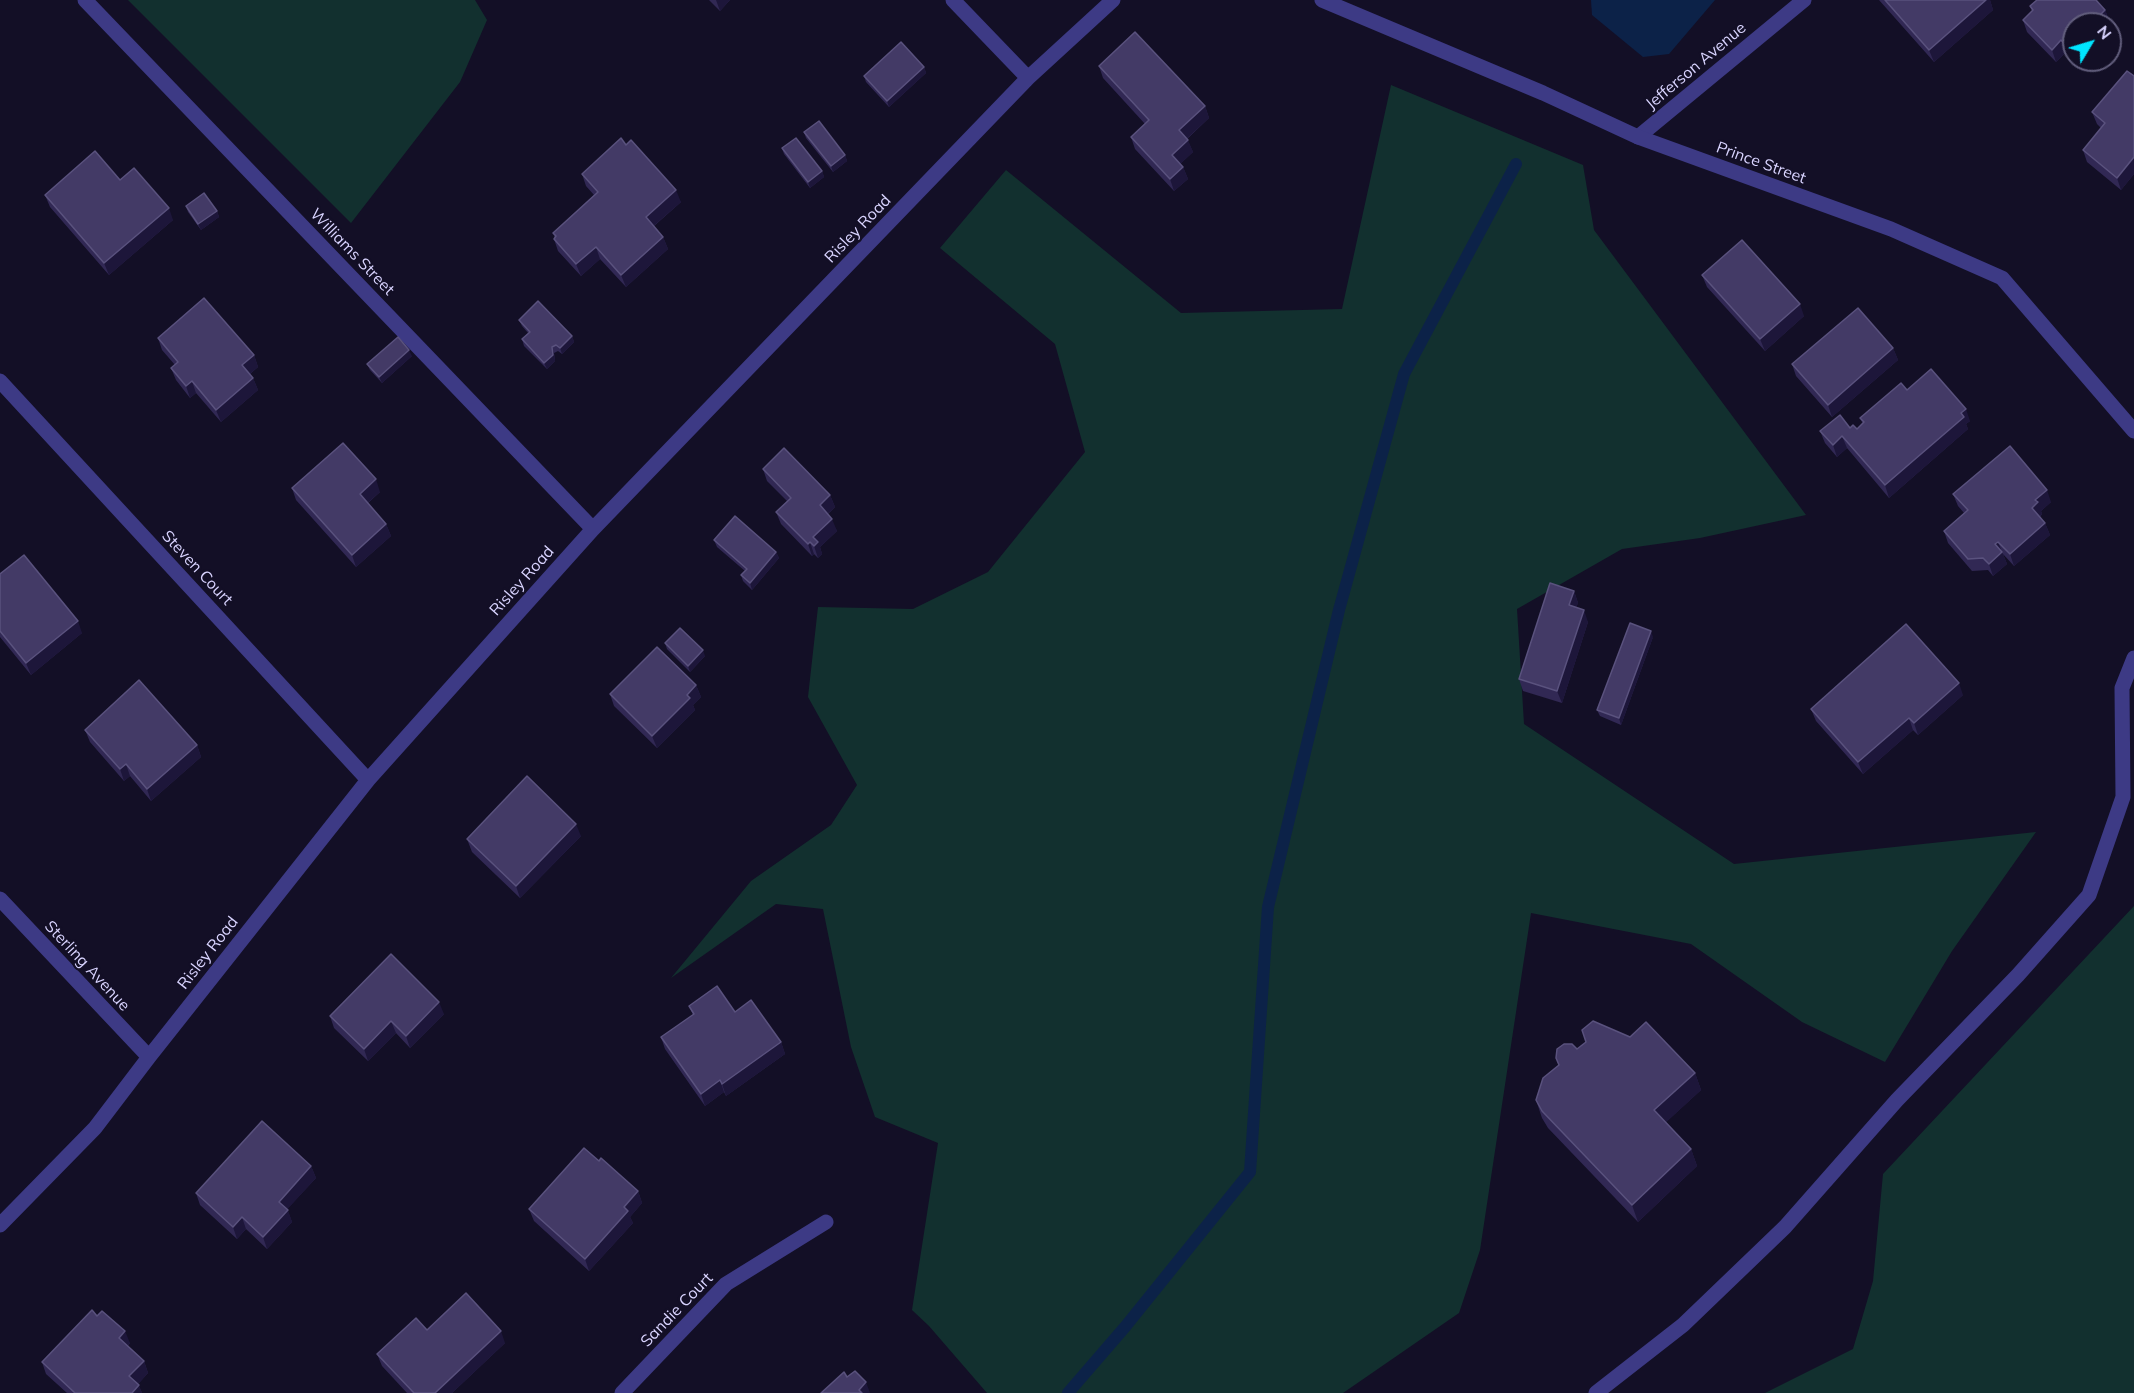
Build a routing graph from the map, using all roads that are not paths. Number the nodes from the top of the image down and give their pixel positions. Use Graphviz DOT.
graph roads {
  1 [pos="85,0"];
  2 [pos="953,0"];
  3 [pos="1113,0"];
  4 [pos="1322,0"];
  5 [pos="1804,0"];
  6 [pos="1028,78"];
  7 [pos="1638,137"];
  8 [pos="0,381"];
  9 [pos="2134,431"];
  10 [pos="593,529"];
  11 [pos="2134,658"];
  12 [pos="368,780"];
  13 [pos="0,899"];
  14 [pos="149,1057"];
  15 [pos="826,1222"];
  16 [pos="0,1225"];
  17 [pos="621,1393"];
  18 [pos="1596,1393"];
  1 -- 10 [label="street, Williams Street"];
  2 -- 6 [label="street"];
  3 -- 6 [label="street, Risley Road"];
  4 -- 7 [label="street, Prince Street"];
  5 -- 7 [label="street, Jefferson Avenue"];
  6 -- 10 [label="street, Risley Road"];
  7 -- 9 [label="street, Prince Street"];
  8 -- 12 [label="street, Steven Court"];
  10 -- 12 [label="street, Risley Road"];
  11 -- 18 [label="street"];
  12 -- 14 [label="street, Risley Road"];
  13 -- 14 [label="street, Sterling Avenue"];
  14 -- 16 [label="street, Risley Road"];
  15 -- 17 [label="street, Sandie Court"];
}
